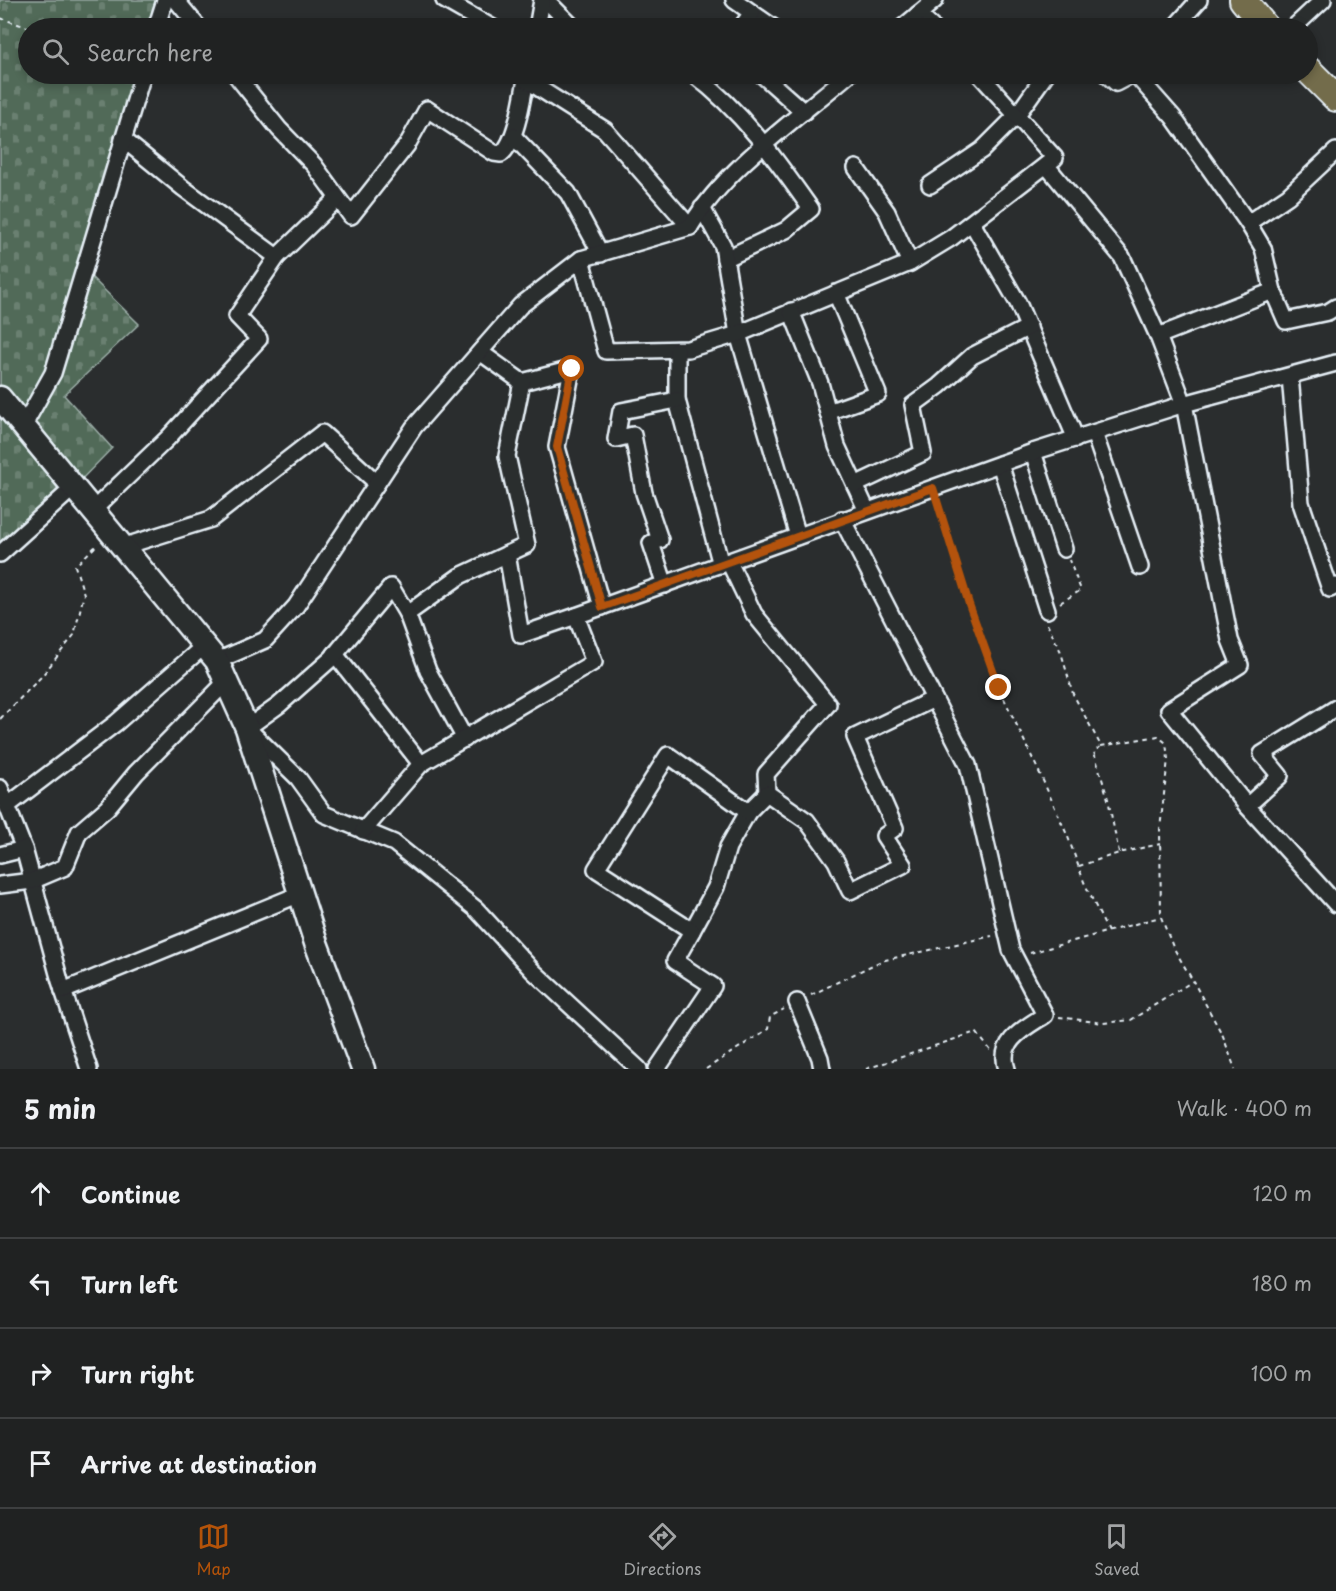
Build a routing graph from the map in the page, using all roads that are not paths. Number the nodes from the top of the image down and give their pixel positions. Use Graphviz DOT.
graph roads {
  1 [pos="165,0"];
  2 [pos="176,0"];
  3 [pos="444,0"];
  4 [pos="542,0"];
  5 [pos="546,0"];
  6 [pos="734,0"];
  7 [pos="935,0"];
  8 [pos="1199,0"];
  9 [pos="1243,0"];
  10 [pos="1323,0"];
  11 [pos="752,13"];
  12 [pos="918,14"];
  13 [pos="159,18"];
  14 [pos="191,18"];
  15 [pos="476,18"];
  16 [pos="539,18"];
  17 [pos="564,18"];
  18 [pos="748,18"];
  19 [pos="759,18"];
  20 [pos="913,18"];
  21 [pos="922,18"];
  22 [pos="1183,18"];
  23 [pos="1258,18"];
  24 [pos="1304,18"];
  25 [pos="1318,80"];
  26 [pos="140,84"];
  27 [pos="243,84"];
  28 [pos="525,84"];
  29 [pos="537,84"];
  30 [pos="706,84"];
  31 [pos="772,84"];
  32 [pos="832,84"];
  33 [pos="988,84"];
  34 [pos="1039,84"];
  35 [pos="1143,84"];
  36 [pos="1336,98"];
  37 [pos="804,112"];
  38 [pos="1017,115"];
  39 [pos="513,136"];
  40 [pos="123,139"];
  41 [pos="765,144"];
  42 [pos="1336,151"];
  43 [pos="1046,165"];
  44 [pos="856,168"];
  45 [pos="930,185"];
  46 [pos="337,199"];
  47 [pos="702,208"];
  48 [pos="972,223"];
  49 [pos="1248,223"];
  50 [pos="690,227"];
  51 [pos="601,254"];
  52 [pos="277,257"];
  53 [pos="580,259"];
  54 [pos="725,259"];
  55 [pos="910,263"];
  56 [pos="1273,291"];
  57 [pos="836,293"];
  58 [pos="1336,307"];
  59 [pos="791,311"];
  60 [pos="1029,327"];
  61 [pos="738,334"];
  62 [pos="1158,336"];
  63 [pos="677,350"];
  64 [pos="480,351"];
  65 [pos="1336,363"];
  66 [pos="1290,376"];
  67 [pos="522,382"];
  68 [pos="0,398"];
  69 [pos="677,400"];
  70 [pos="1184,404"];
  71 [pos="828,412"];
  72 [pos="24,425"];
  73 [pos="1094,433"];
  74 [pos="1076,439"];
  75 [pos="1033,452"];
  76 [pos="1000,464"];
  77 [pos="377,483"];
  78 [pos="855,485"];
  79 [pos="73,488"];
  80 [pos="92,511"];
  81 [pos="867,511"];
  82 [pos="843,519"];
  83 [pos="798,536"];
  84 [pos="116,540"];
  85 [pos="1064,549"];
  86 [pos="0,554"];
  87 [pos="507,554"];
  88 [pos="725,563"];
  89 [pos="1140,567"];
  90 [pos="665,585"];
  91 [pos="1336,586"];
  92 [pos="602,607"];
  93 [pos="1047,610"];
  94 [pos="407,614"];
  95 [pos="576,616"];
  96 [pos="211,653"];
  97 [pos="335,654"];
  98 [pos="226,682"];
  99 [pos="934,699"];
  100 [pos="1336,708"];
  101 [pos="247,728"];
  102 [pos="465,739"];
  103 [pos="421,764"];
  104 [pos="0,788"];
  105 [pos="767,793"];
  106 [pos="7,806"];
  107 [pos="1247,806"];
  108 [pos="748,812"];
  109 [pos="363,831"];
  110 [pos="24,849"];
  111 [pos="0,855"];
  112 [pos="32,881"];
  113 [pos="0,885"];
  114 [pos="300,894"];
  115 [pos="1336,904"];
  116 [pos="692,931"];
  117 [pos="63,991"];
  118 [pos="797,1002"];
  119 [pos="1003,1064"];
  120 [pos="89,1069"];
  121 [pos="363,1069"];
  122 [pos="639,1069"];
  123 [pos="657,1069"];
  124 [pos="822,1069"];
  1 -- 13 [label="street"];
  2 -- 14 [label="street"];
  3 -- 15 [label="street"];
  4 -- 16 [label="street"];
  5 -- 17 [label="street"];
  6 -- 11 [label="street"];
  7 -- 12 [label="street"];
  8 -- 22 [label="street"];
  9 -- 23 [label="main road"];
  10 -- 24 [label="street"];
  11 -- 18 [label="street"];
  11 -- 19 [label="street"];
  12 -- 20 [label="street"];
  12 -- 21 [label="street"];
  25 -- 36 [label="main road"];
  26 -- 40 [label="street"];
  27 -- 46 [label="street"];
  28 -- 39 [label="street"];
  29 -- 50 [label="street"];
  30 -- 41 [label="street"];
  31 -- 37 [label="street"];
  32 -- 37 [label="street"];
  33 -- 38 [label="street"];
  34 -- 38 [label="street"];
  35 -- 49 [label="street"];
  37 -- 41 [label="street"];
  38 -- 43 [label="street"];
  38 -- 45 [label="street"];
  39 -- 46 [label="street"];
  39 -- 51 [label="street"];
  40 -- 52 [label="street"];
  40 -- 72 [label="street"];
  41 -- 47 [label="street"];
  41 -- 54 [label="street"];
  42 -- 49 [label="street"];
  43 -- 48 [label="street"];
  43 -- 62 [label="street"];
  44 -- 55 [label="street"];
  46 -- 52 [label="street"];
  47 -- 50 [label="street"];
  47 -- 54 [label="street"];
  48 -- 55 [label="street"];
  48 -- 60 [label="street"];
  49 -- 56 [label="street"];
  50 -- 51 [label="street"];
  51 -- 53 [label="street"];
  52 -- 80 [label="street"];
  53 -- 63 [label="street"];
  53 -- 64 [label="street"];
  54 -- 61 [label="street"];
  55 -- 57 [label="street"];
  56 -- 58 [label="street"];
  56 -- 62 [label="street"];
  57 -- 59 [label="street"];
  57 -- 71 [label="street"];
  59 -- 61 [label="street"];
  59 -- 71 [label="street"];
  60 -- 74 [label="street"];
  60 -- 78 [label="street"];
  61 -- 63 [label="street"];
  61 -- 83 [label="street"];
  62 -- 70 [label="street"];
  63 -- 69 [label="street"];
  64 -- 67 [label="street"];
  64 -- 77 [label="street"];
  65 -- 66 [label="street"];
  66 -- 70 [label="street"];
  66 -- 91 [label="street"];
  67 -- 87 [label="street"];
  67 -- 92 [label="street"];
  68 -- 72 [label="main road"];
  69 -- 88 [label="street"];
  69 -- 90 [label="street"];
  70 -- 73 [label="street"];
  70 -- 107 [label="street"];
  71 -- 78 [label="street"];
  72 -- 79 [label="main road"];
  73 -- 74 [label="street"];
  73 -- 89 [label="street"];
  74 -- 75 [label="street"];
  75 -- 76 [label="street"];
  75 -- 85 [label="street"];
  76 -- 81 [label="street"];
  76 -- 93 [label="street"];
  77 -- 84 [label="street"];
  77 -- 96 [label="street"];
  78 -- 81 [label="street"];
  79 -- 80 [label="main road"];
  79 -- 86 [label="street"];
  80 -- 84 [label="main road"];
  81 -- 82 [label="street"];
  82 -- 83 [label="street"];
  82 -- 99 [label="street"];
  83 -- 88 [label="street"];
  84 -- 96 [label="main road"];
  87 -- 94 [label="street"];
  87 -- 95 [label="street"];
  88 -- 90 [label="street"];
  88 -- 105 [label="street"];
  90 -- 92 [label="street"];
  92 -- 95 [label="street"];
  94 -- 97 [label="street"];
  94 -- 102 [label="street"];
  95 -- 102 [label="street"];
  96 -- 98 [label="main road"];
  96 -- 106 [label="street"];
  97 -- 101 [label="street"];
  97 -- 103 [label="street"];
  98 -- 101 [label="main road"];
  98 -- 112 [label="street"];
  99 -- 105 [label="street"];
  99 -- 119 [label="street"];
  100 -- 107 [label="street"];
  101 -- 109 [label="street"];
  101 -- 114 [label="main road"];
  102 -- 103 [label="street"];
  103 -- 109 [label="street"];
  104 -- 106 [label="street"];
  105 -- 108 [label="street"];
  106 -- 110 [label="street"];
  107 -- 115 [label="street"];
  108 -- 116 [label="street"];
  108 -- 116 [label="street"];
  109 -- 122 [label="street"];
  110 -- 111 [label="street"];
  110 -- 112 [label="street"];
  112 -- 113 [label="street"];
  112 -- 117 [label="street"];
  114 -- 117 [label="street"];
  114 -- 121 [label="main road"];
  116 -- 123 [label="street"];
  117 -- 120 [label="street"];
  118 -- 124 [label="street"];
}
